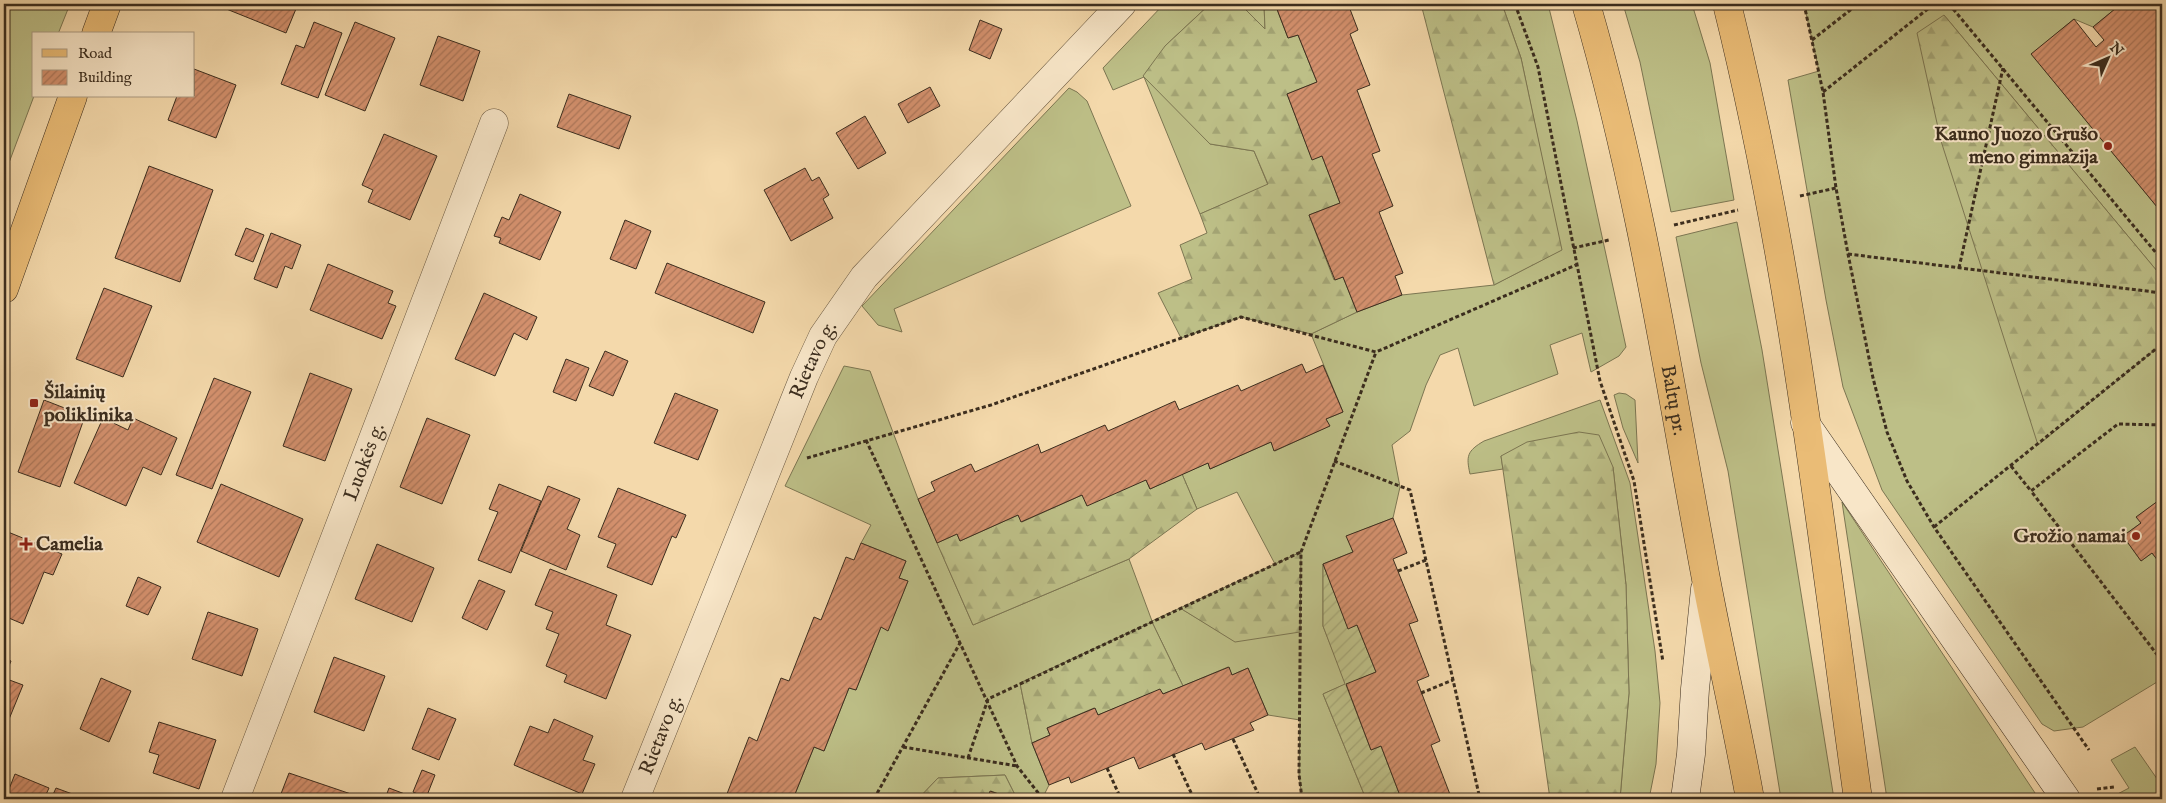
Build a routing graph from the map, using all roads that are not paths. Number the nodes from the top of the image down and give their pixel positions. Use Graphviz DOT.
graph roads {
  1 [pos="114,4"];
  2 [pos="1122,4"];
  3 [pos="1586,4"];
  4 [pos="1727,4"];
  5 [pos="100,21"];
  6 [pos="72,98"];
  7 [pos="494,123"];
  8 [pos="4,289"];
  9 [pos="1806,423"];
  10 [pos="1706,580"];
  11 [pos="235,799"];
  12 [pos="635,799"];
  13 [pos="1685,799"];
  14 [pos="1750,799"];
  15 [pos="1858,799"];
  16 [pos="2066,799"];
  1 -- 5 [label="main road"];
  2 -- 12 [label="street, Rietavo g."];
  3 -- 10 [label="main road, Baltų pr."];
  4 -- 9 [label="main road"];
  6 -- 8 [label="main road"];
  7 -- 11 [label="street, Luokės g."];
  9 -- 15 [label="main road"];
  9 -- 16 [label="street"];
  10 -- 13 [label="street"];
  10 -- 14 [label="main road, Baltų pr."];
}
